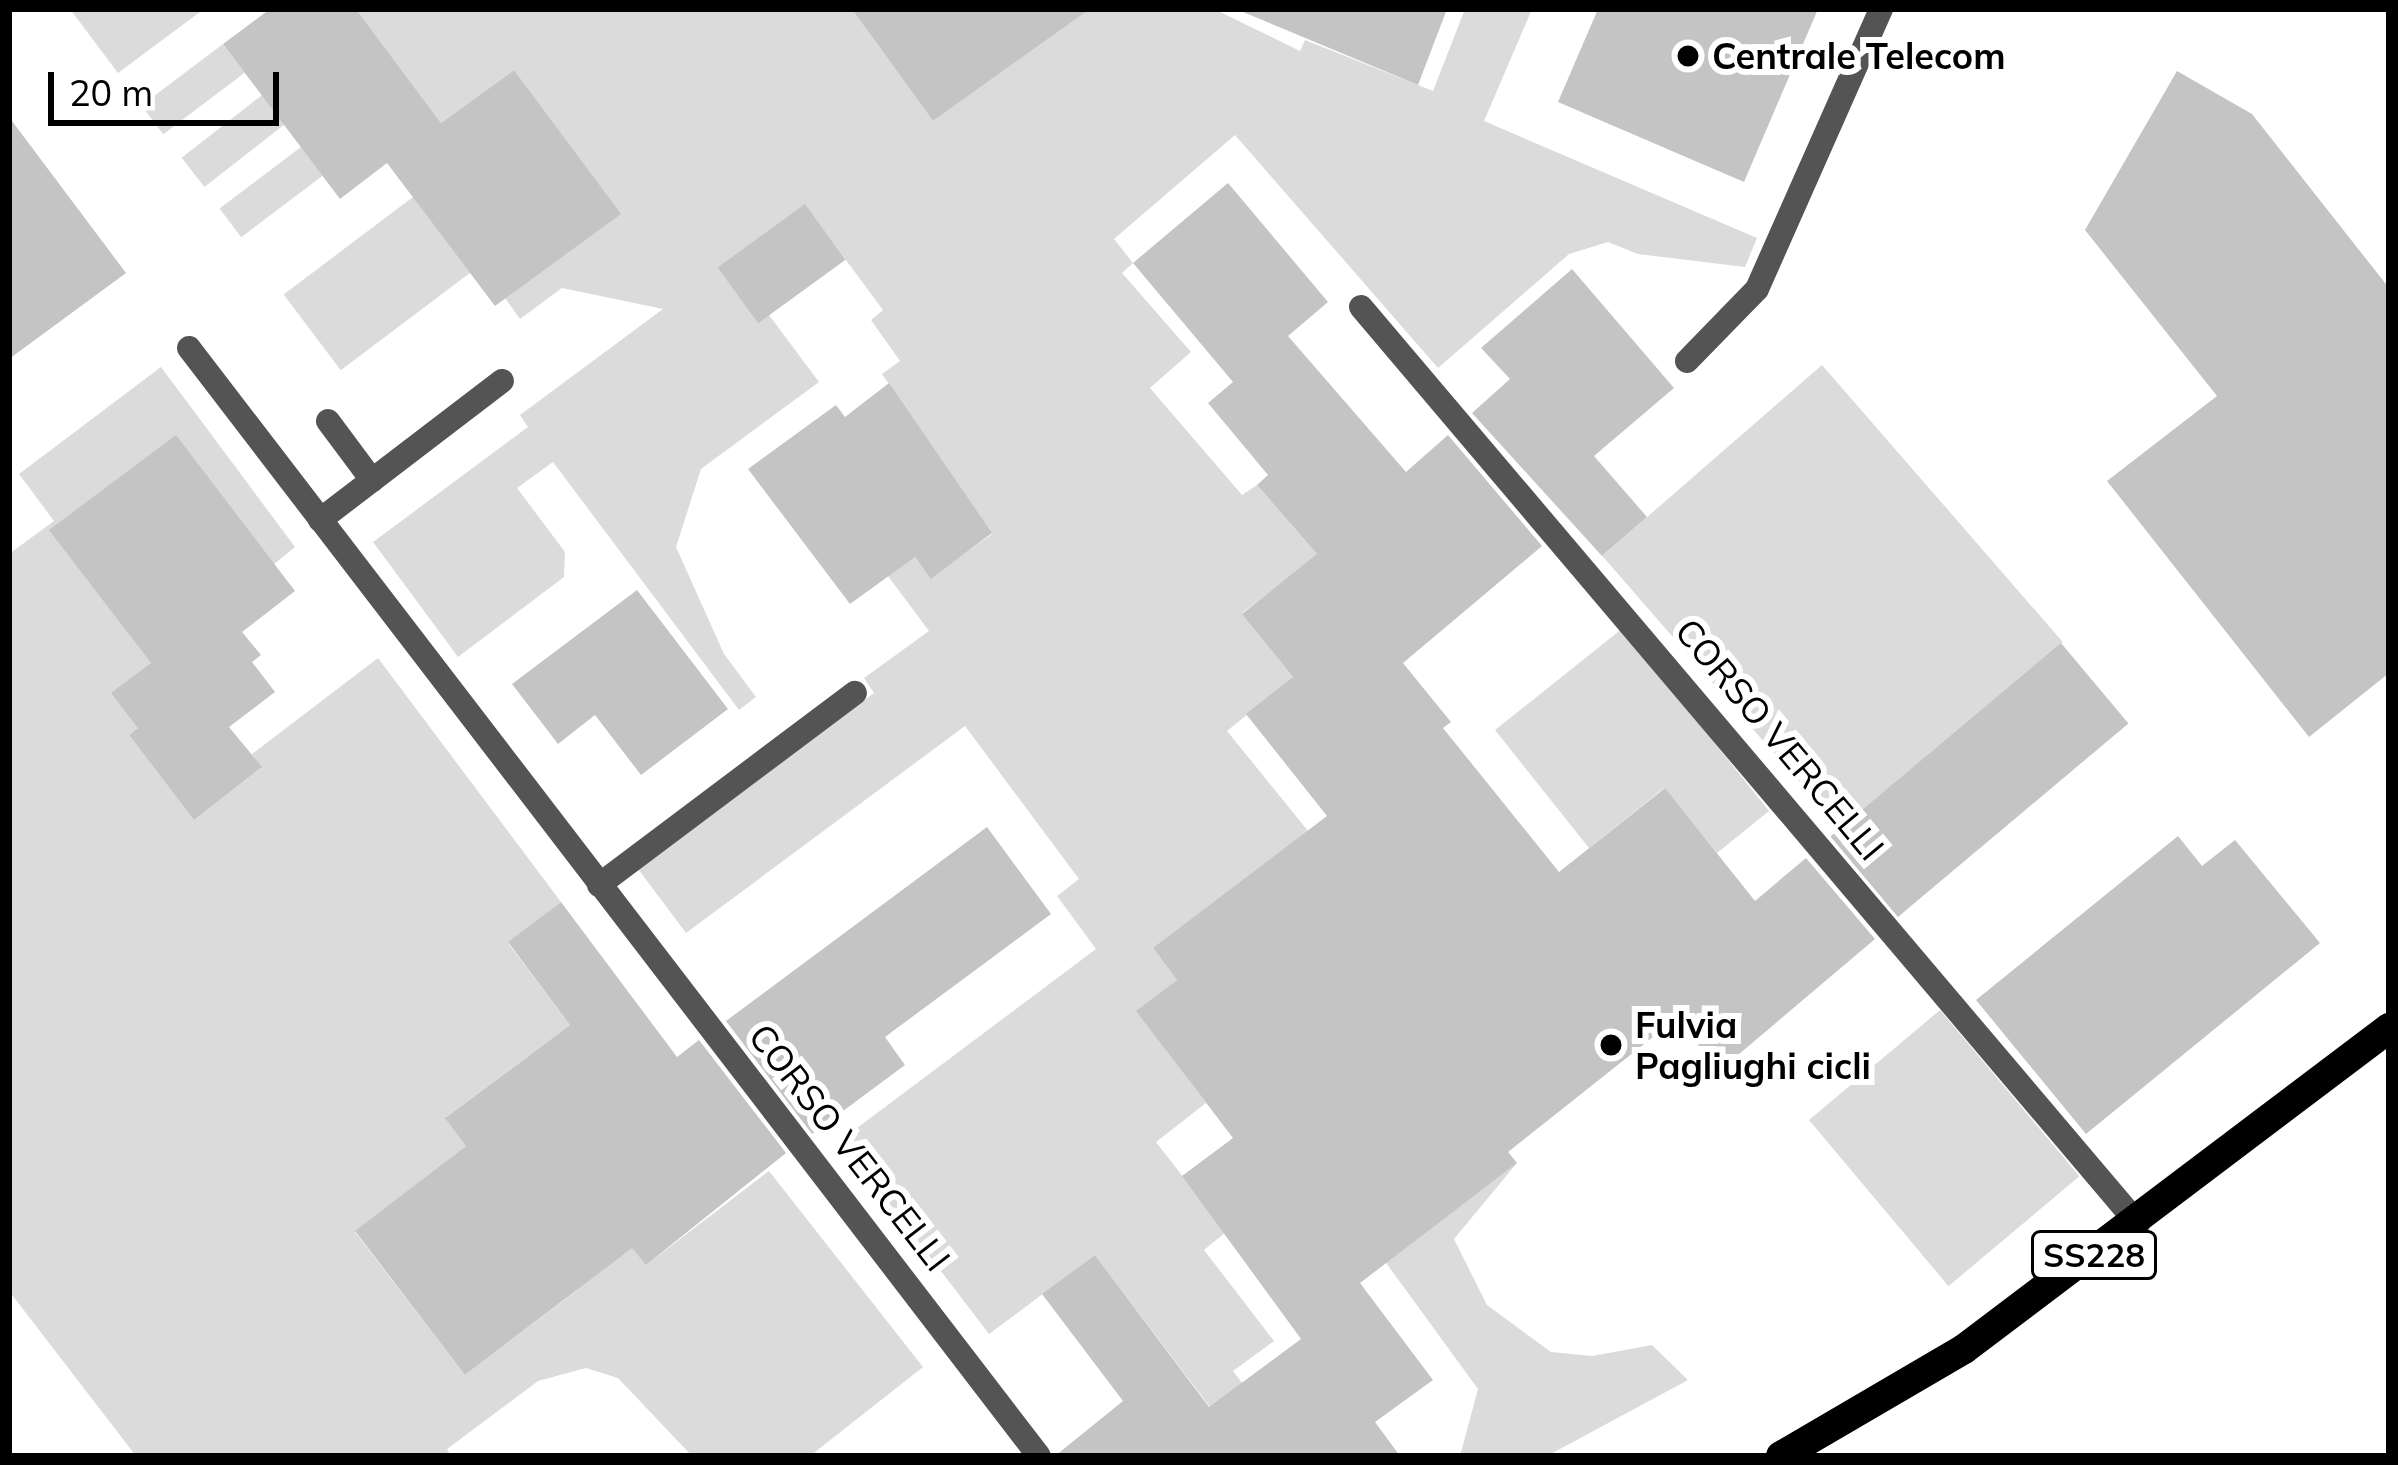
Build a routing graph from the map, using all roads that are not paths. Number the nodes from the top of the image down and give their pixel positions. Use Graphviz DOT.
graph roads {
  1 [pos="1881,9"];
  2 [pos="1361,307"];
  3 [pos="189,349"];
  4 [pos="1687,361"];
  5 [pos="502,381"];
  6 [pos="328,421"];
  7 [pos="372,480"];
  8 [pos="320,520"];
  9 [pos="855,693"];
  10 [pos="599,885"];
  11 [pos="2389,1028"];
  12 [pos="2138,1224"];
  13 [pos="1039,1456"];
  14 [pos="1781,1456"];
  1 -- 4 [label="street"];
  2 -- 12 [label="street, CORSO VERCELLI"];
  3 -- 8 [label="street, CORSO VERCELLI"];
  5 -- 7 [label="street"];
  6 -- 7 [label="street"];
  7 -- 8 [label="street"];
  8 -- 10 [label="street, CORSO VERCELLI"];
  9 -- 10 [label="street"];
  10 -- 13 [label="street, CORSO VERCELLI"];
  11 -- 12 [label="main road, SS228"];
  12 -- 14 [label="main road, SS228"];
}
